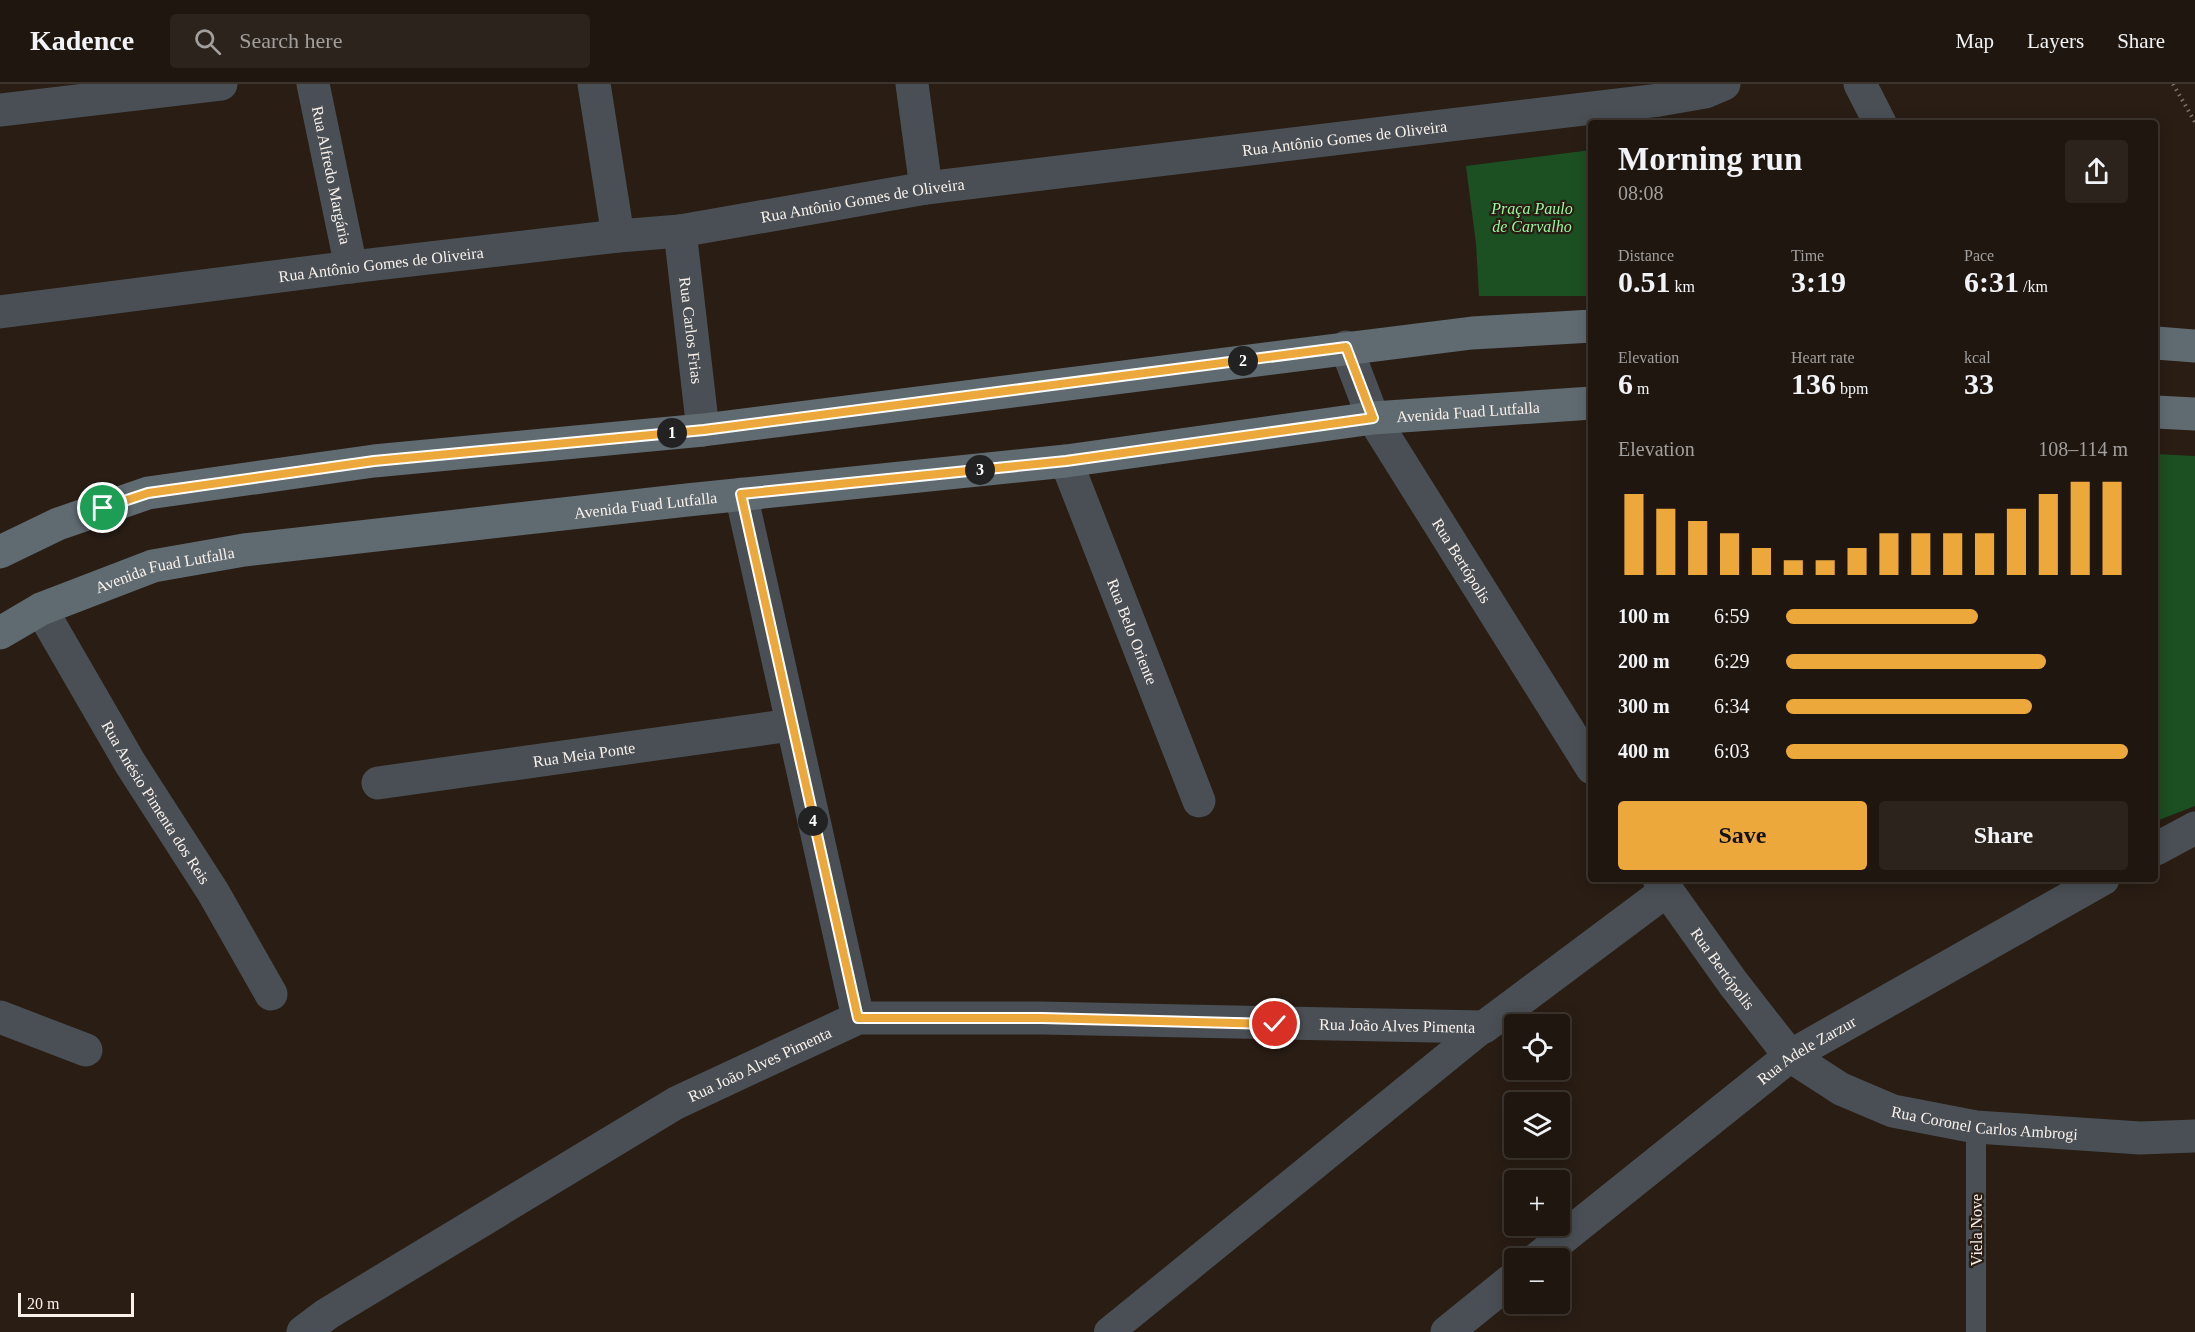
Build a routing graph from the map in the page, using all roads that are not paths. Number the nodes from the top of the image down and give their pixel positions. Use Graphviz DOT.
graph roads {
  1 [pos="221,84"];
  2 [pos="313,84"];
  3 [pos="594,84"];
  4 [pos="912,84"];
  5 [pos="1724,84"];
  6 [pos="1860,84"];
  7 [pos="0,110"];
  8 [pos="1878,120"];
  9 [pos="926,188"];
  10 [pos="680,231"];
  11 [pos="618,236"];
  12 [pos="351,267"];
  13 [pos="0,312"];
  14 [pos="1588,326"];
  15 [pos="2158,343"];
  16 [pos="2195,346"];
  17 [pos="1346,347"];
  18 [pos="1588,403"];
  19 [pos="2158,412"];
  20 [pos="2195,414"];
  21 [pos="1373,418"];
  22 [pos="704,430"];
  23 [pos="1066,461"];
  24 [pos="741,494"];
  25 [pos="0,552"];
  26 [pos="41,609"];
  27 [pos="0,633"];
  28 [pos="791,725"];
  29 [pos="1588,762"];
  30 [pos="378,783"];
  31 [pos="1199,801"];
  32 [pos="2195,828"];
  33 [pos="2158,846"];
  34 [pos="2098,882"];
  35 [pos="1662,885"];
  36 [pos="271,994"];
  37 [pos="0,1017"];
  38 [pos="858,1018"];
  39 [pos="1484,1027"];
  40 [pos="86,1050"];
  41 [pos="1790,1056"];
  42 [pos="1976,1127"];
  43 [pos="2195,1137"];
  44 [pos="1550,1248"];
  45 [pos="1504,1288"];
  46 [pos="1464,1328"];
  47 [pos="303,1332"];
  48 [pos="1109,1332"];
  49 [pos="1976,1332"];
  1 -- 7 [label="street"];
  2 -- 12 [label="street, Rua Alfredo Margária"];
  3 -- 11 [label="street"];
  4 -- 9 [label="street"];
  5 -- 9 [label="street, Rua Antônio Gomes de Oliveira"];
  6 -- 8 [label="street"];
  9 -- 10 [label="street, Rua Antônio Gomes de Oliveira"];
  10 -- 11 [label="street, Rua Antônio Gomes de Oliveira"];
  10 -- 22 [label="street, Rua Carlos Frias"];
  11 -- 12 [label="street, Rua Antônio Gomes de Oliveira"];
  12 -- 13 [label="street, Rua Antônio Gomes de Oliveira"];
  14 -- 17 [label="main road"];
  15 -- 16 [label="main road"];
  17 -- 21 [label="street, Rua Bertópolis"];
  17 -- 22 [label="main road"];
  18 -- 21 [label="main road, Avenida Fuad Lutfalla"];
  19 -- 20 [label="main road"];
  21 -- 23 [label="main road, Avenida Fuad Lutfalla"];
  21 -- 29 [label="street, Rua Bertópolis"];
  22 -- 25 [label="main road"];
  23 -- 24 [label="main road, Avenida Fuad Lutfalla"];
  23 -- 31 [label="street, Rua Belo Oriente"];
  24 -- 26 [label="main road, Avenida Fuad Lutfalla"];
  24 -- 28 [label="street"];
  26 -- 27 [label="main road, Avenida Fuad Lutfalla"];
  26 -- 36 [label="street, Rua Anésio Pimenta dos Reis"];
  28 -- 30 [label="street, Rua Meia Ponte"];
  28 -- 38 [label="street"];
  32 -- 33 [label="street"];
  34 -- 41 [label="street, Rua Adele Zarzur"];
  35 -- 39 [label="street, Rua João Alves Pimenta"];
  35 -- 41 [label="street, Rua Bertópolis"];
  37 -- 40 [label="street"];
  38 -- 39 [label="street, Rua João Alves Pimenta"];
  38 -- 47 [label="street, Rua João Alves Pimenta"];
  39 -- 48 [label="street"];
  41 -- 42 [label="street, Rua Coronel Carlos Ambrogi"];
  41 -- 44 [label="street, Rua Adele Zarzur"];
  42 -- 43 [label="street, Rua Coronel Carlos Ambrogi"];
  42 -- 49 [label="lane, Viela Nove"];
  45 -- 46 [label="street"];
}
